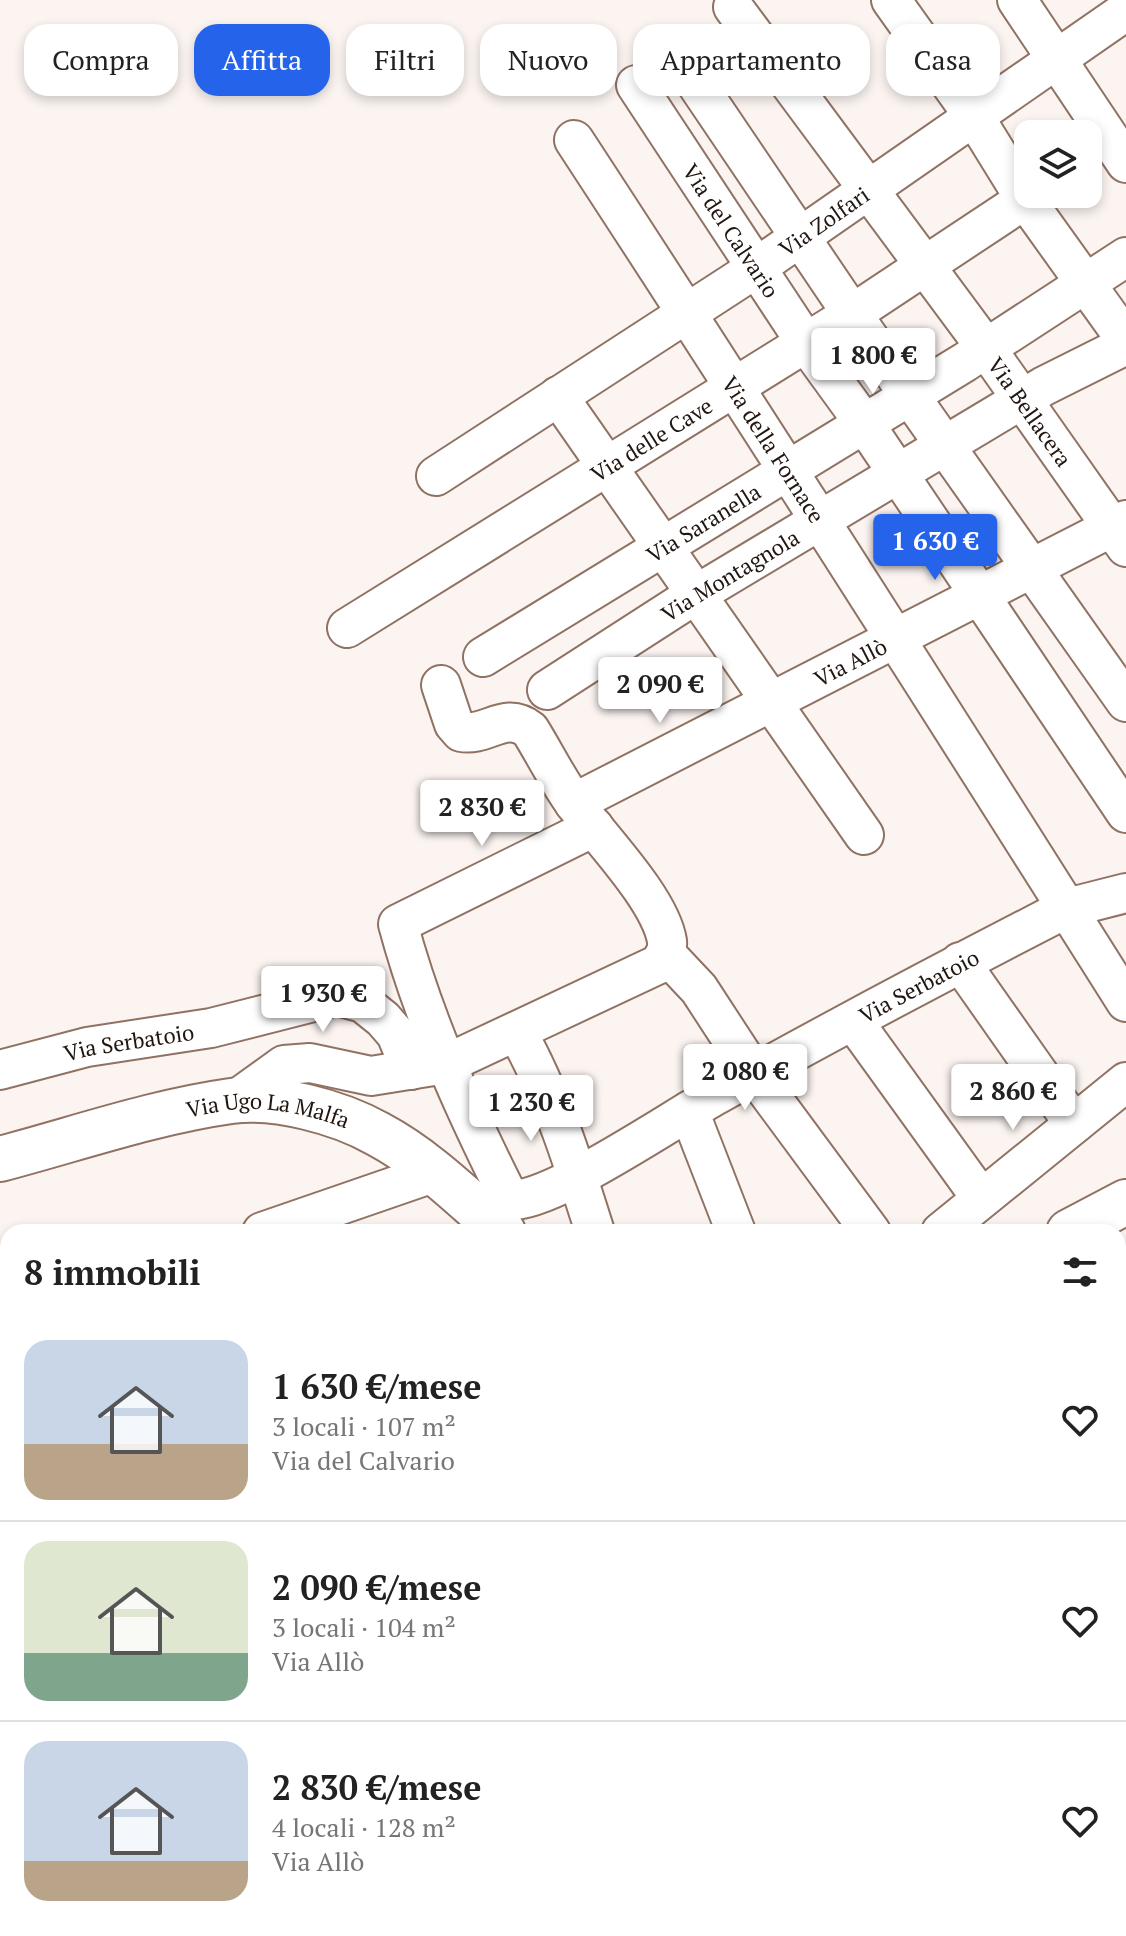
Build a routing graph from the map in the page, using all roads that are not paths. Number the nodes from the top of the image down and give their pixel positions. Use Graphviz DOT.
graph roads {
  1 [pos="891,0"];
  2 [pos="1017,0"];
  3 [pos="733,7"];
  4 [pos="1126,11"];
  5 [pos="1058,60"];
  6 [pos="643,96"];
  7 [pos="705,96"];
  8 [pos="975,118"];
  9 [pos="574,140"];
  10 [pos="1113,149"];
  11 [pos="1014,174"];
  12 [pos="867,191"];
  13 [pos="1014,206"];
  14 [pos="1037,208"];
  15 [pos="800,237"];
  16 [pos="1126,257"];
  17 [pos="926,265"];
  18 [pos="758,267"];
  19 [pos="1086,283"];
  20 [pos="688,313"];
  21 [pos="852,314"];
  22 [pos="806,343"];
  23 [pos="1126,343"];
  24 [pos="986,348"];
  25 [pos="734,388"];
  26 [pos="911,395"];
  27 [pos="558,396"];
  28 [pos="1020,401"];
  29 [pos="864,423"];
  30 [pos="945,445"];
  31 [pos="607,467"];
  32 [pos="786,471"];
  33 [pos="898,475"];
  34 [pos="436,476"];
  35 [pos="820,521"];
  36 [pos="1121,531"];
  37 [pos="664,546"];
  38 [pos="1030,569"];
  39 [pos="698,594"];
  40 [pos="979,595"];
  41 [pos="347,628"];
  42 [pos="897,636"];
  43 [pos="483,657"];
  44 [pos="441,685"];
  45 [pos="547,690"];
  46 [pos="1126,702"];
  47 [pos="773,703"];
  48 [pos="1126,813"];
  49 [pos="584,815"];
  50 [pos="864,835"];
  51 [pos="1126,893"];
  52 [pos="1067,908"];
  53 [pos="666,954"];
  54 [pos="960,962"];
  55 [pos="1126,1002"];
  56 [pos="854,1022"];
  57 [pos="517,1032"];
  58 [pos="429,1067"];
  59 [pos="0,1070"];
  60 [pos="755,1075"];
  61 [pos="1126,1082"];
  62 [pos="234,1101"];
  63 [pos="689,1111"];
  64 [pos="1074,1124"];
  65 [pos="0,1159"];
  66 [pos="436,1172"];
  67 [pos="578,1175"];
  68 [pos="981,1198"];
  69 [pos="1126,1202"];
  70 [pos="285,1224"];
  71 [pos="494,1224"];
  72 [pos="593,1224"];
  73 [pos="733,1224"];
  74 [pos="865,1224"];
  75 [pos="950,1224"];
  76 [pos="1084,1224"];
  1 -- 8 [label="street"];
  2 -- 5 [label="street"];
  3 -- 12 [label="street, Via Bellacera"];
  4 -- 5 [label="street, Via Zolfari"];
  5 -- 8 [label="street, Via Zolfari"];
  5 -- 10 [label="street"];
  6 -- 18 [label="street, Via del Calvario"];
  7 -- 15 [label="street"];
  8 -- 11 [label="street"];
  8 -- 12 [label="street, Via Zolfari"];
  9 -- 20 [label="street, Via della Fornace"];
  12 -- 15 [label="street, Via Zolfari"];
  12 -- 17 [label="street, Via Bellacera"];
  13 -- 17 [label="street, Via delle Cave"];
  14 -- 19 [label="street"];
  15 -- 18 [label="street, Via Zolfari"];
  15 -- 21 [label="street"];
  16 -- 19 [label="street, Via Saranella"];
  17 -- 21 [label="street, Via delle Cave"];
  17 -- 24 [label="street, Via Bellacera"];
  18 -- 20 [label="street, Via Zolfari"];
  18 -- 22 [label="street, Via del Calvario"];
  19 -- 23 [label="street"];
  19 -- 24 [label="street, Via Saranella"];
  20 -- 25 [label="street, Via della Fornace"];
  20 -- 27 [label="street, Via Zolfari"];
  21 -- 22 [label="street, Via delle Cave"];
  21 -- 26 [label="street"];
  22 -- 25 [label="street, Via delle Cave"];
  22 -- 29 [label="street, Via del Calvario"];
  23 -- 28 [label="street, Via Montagnola"];
  24 -- 26 [label="street, Via Saranella"];
  24 -- 28 [label="street, Via Bellacera"];
  25 -- 31 [label="street, Via delle Cave"];
  25 -- 32 [label="street, Via della Fornace"];
  26 -- 29 [label="street, Via Saranella"];
  26 -- 30 [label="street"];
  27 -- 31 [label="street"];
  27 -- 34 [label="street, Via Zolfari"];
  28 -- 30 [label="street, Via Montagnola"];
  28 -- 36 [label="street, Via Bellacera"];
  29 -- 32 [label="street, Via Saranella"];
  29 -- 33 [label="street, Via del Calvario"];
  30 -- 33 [label="street, Via Montagnola"];
  30 -- 38 [label="street"];
  31 -- 37 [label="street"];
  31 -- 41 [label="street, Via delle Cave"];
  32 -- 35 [label="street, Via della Fornace"];
  32 -- 37 [label="street, Via Saranella"];
  33 -- 35 [label="street, Via Montagnola"];
  33 -- 40 [label="street, Via del Calvario"];
  35 -- 39 [label="street, Via Montagnola"];
  35 -- 42 [label="street, Via della Fornace"];
  36 -- 38 [label="street, Via Allò"];
  37 -- 39 [label="street"];
  37 -- 43 [label="street, Via Saranella"];
  38 -- 40 [label="street, Via Allò"];
  38 -- 46 [label="street"];
  39 -- 45 [label="street, Via Montagnola"];
  39 -- 47 [label="street"];
  40 -- 42 [label="street, Via Allò"];
  40 -- 48 [label="street, Via del Calvario"];
  42 -- 47 [label="street, Via Allò"];
  42 -- 52 [label="street, Via della Fornace"];
  44 -- 49 [label="street"];
  47 -- 49 [label="street, Via Allò"];
  47 -- 50 [label="street"];
  49 -- 53 [label="street"];
  49 -- 58 [label="street, Via Allò"];
  51 -- 52 [label="street, Via Serbatoio"];
  52 -- 54 [label="street, Via Serbatoio"];
  52 -- 55 [label="street, Via della Fornace"];
  53 -- 57 [label="street"];
  53 -- 60 [label="street"];
  54 -- 56 [label="street, Via Serbatoio"];
  54 -- 64 [label="street"];
  56 -- 60 [label="street, Via Serbatoio"];
  56 -- 68 [label="street"];
  57 -- 58 [label="street"];
  57 -- 67 [label="street"];
  58 -- 59 [label="street, Via Serbatoio"];
  58 -- 62 [label="street"];
  58 -- 67 [label="street, Via Serbatoio"];
  60 -- 63 [label="street, Via Serbatoio"];
  60 -- 74 [label="street"];
  61 -- 64 [label="street"];
  62 -- 65 [label="street, Via Ugo La Malfa"];
  62 -- 66 [label="street, Via Ugo La Malfa"];
  63 -- 67 [label="street, Via Serbatoio"];
  63 -- 73 [label="street"];
  64 -- 68 [label="street"];
  66 -- 70 [label="street"];
  66 -- 71 [label="street, Via Ugo La Malfa"];
  67 -- 72 [label="street"];
  68 -- 75 [label="street"];
  69 -- 76 [label="street"];
}
